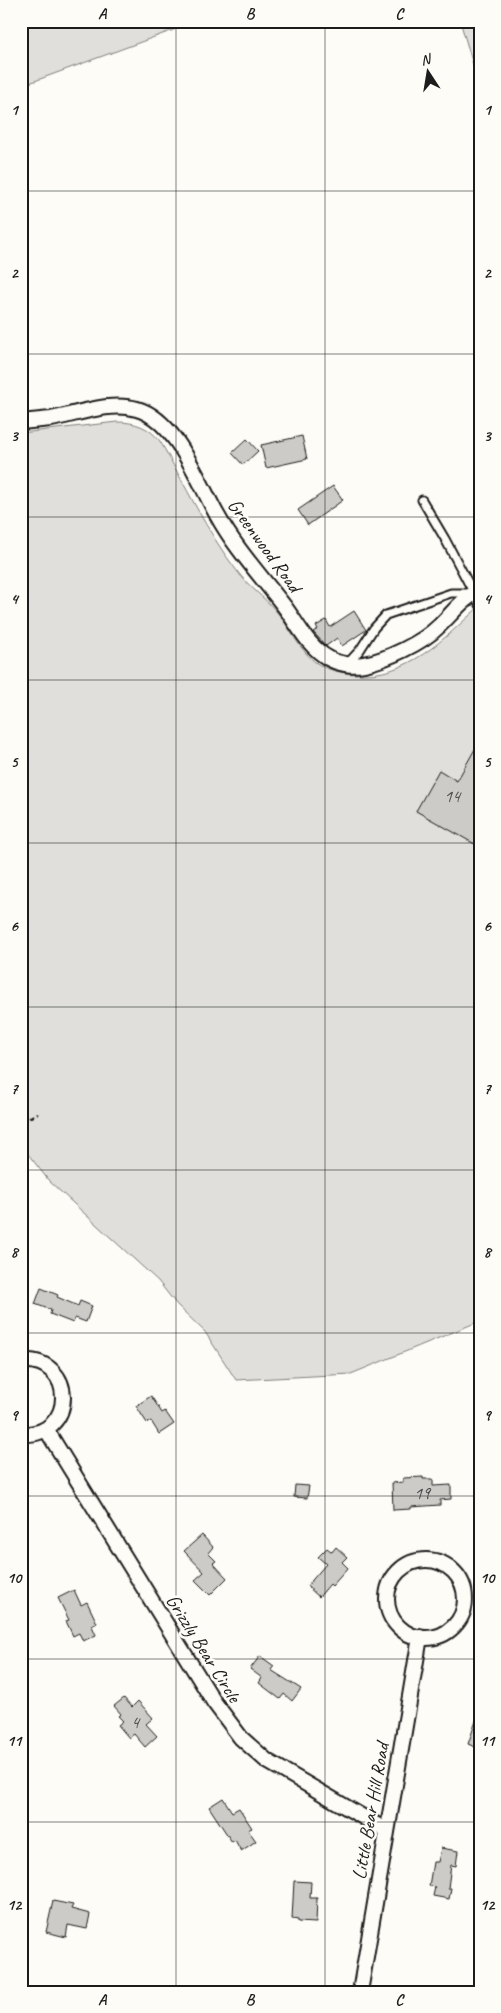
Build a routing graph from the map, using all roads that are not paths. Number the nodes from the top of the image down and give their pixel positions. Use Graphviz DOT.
graph roads {
  1 [pos="21,422"];
  2 [pos="422,500"];
  3 [pos="478,596"];
  4 [pos="347,664"];
  5 [pos="21,1361"];
  6 [pos="46,1429"];
  7 [pos="21,1434"];
  8 [pos="420,1637"];
  9 [pos="387,1831"];
  10 [pos="360,1992"];
  1 -- 4 [label="street, Greenwood Road"];
  2 -- 3 [label="lane"];
  3 -- 4 [label="street, Greenwood Road"];
  3 -- 4 [label="lane"];
  5 -- 6 [label="street"];
  6 -- 7 [label="street"];
  6 -- 9 [label="street, Grizzly Bear Circle"];
  8 -- 8 [label="street"];
  8 -- 9 [label="street, Little Bear Hill Road"];
  9 -- 10 [label="street, Little Bear Hill Road"];
}
